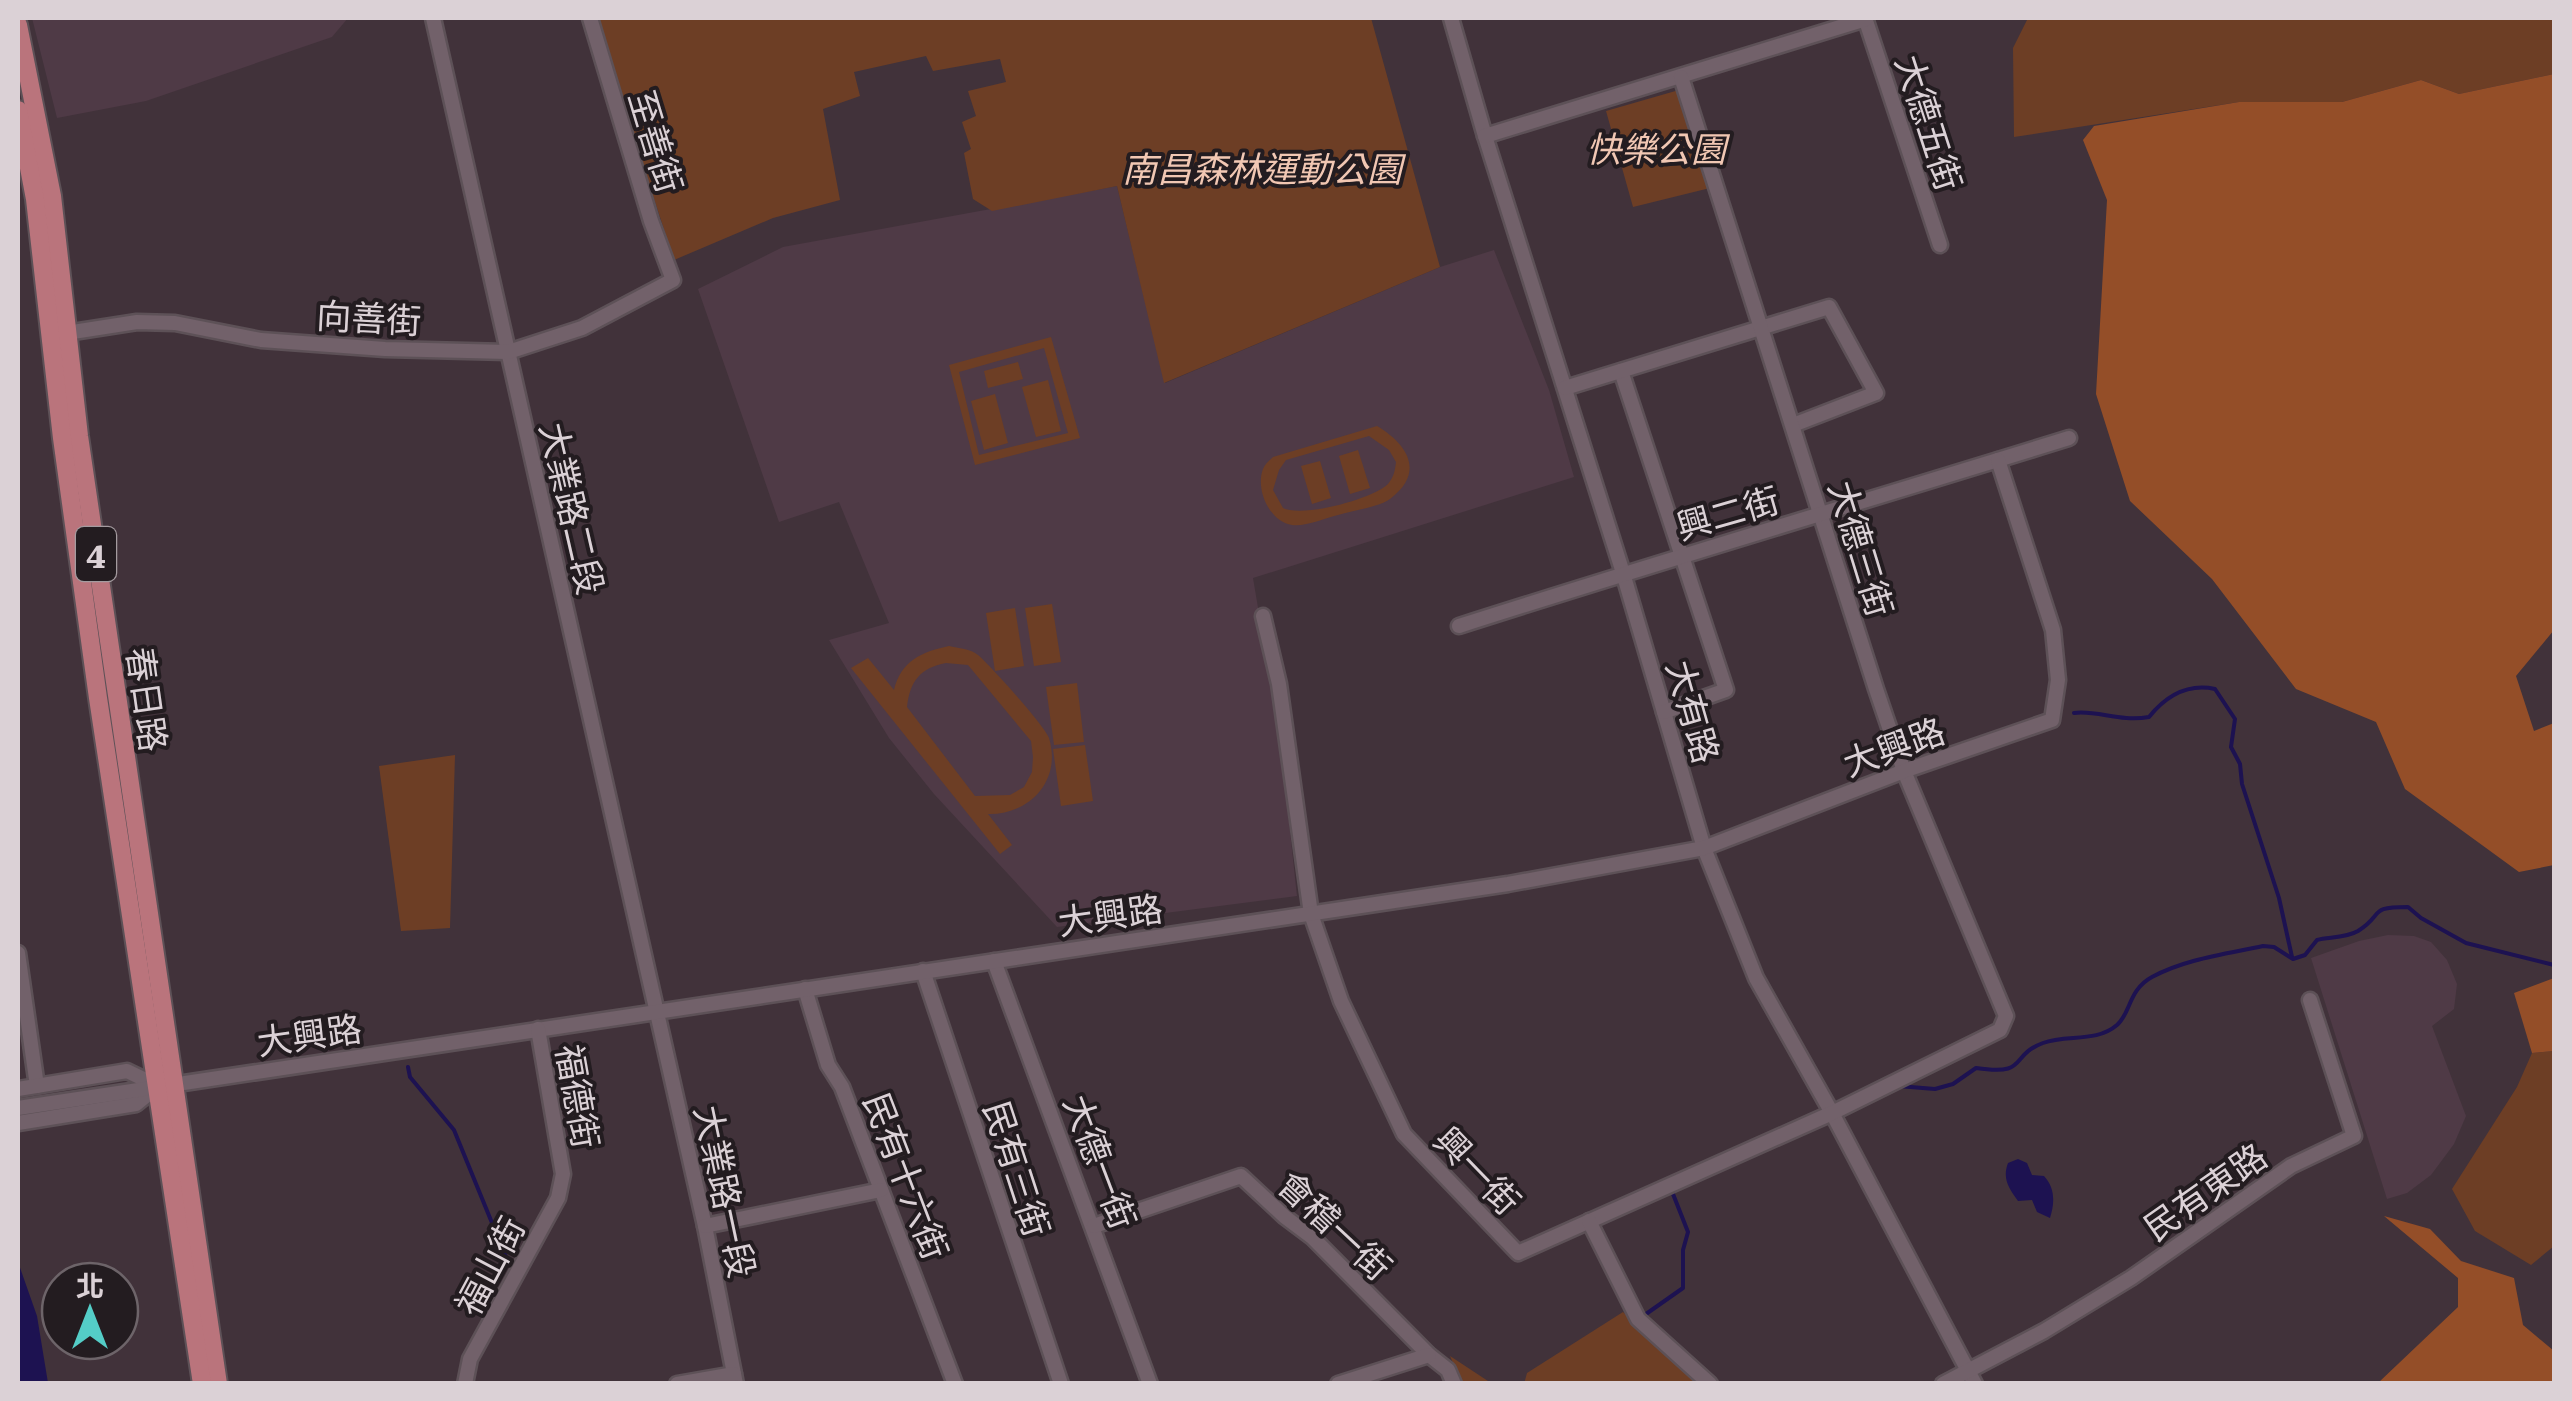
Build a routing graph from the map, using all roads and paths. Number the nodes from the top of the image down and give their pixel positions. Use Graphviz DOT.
graph roads {
  1 [pos="433,18"];
  2 [pos="590,18"];
  3 [pos="1451,18"];
  4 [pos="1866,18"];
  5 [pos="18,25"];
  6 [pos="1680,77"];
  7 [pos="18,110"];
  8 [pos="1485,136"];
  9 [pos="1940,245"];
  10 [pos="673,280"];
  11 [pos="1763,327"];
  12 [pos="59,334"];
  13 [pos="508,352"];
  14 [pos="1622,371"];
  15 [pos="1564,388"];
  16 [pos="1793,425"];
  17 [pos="2069,438"];
  18 [pos="1998,460"];
  19 [pos="1823,515"];
  20 [pos="1682,554"];
  21 [pos="1623,573"];
  22 [pos="1263,616"];
  23 [pos="1459,626"];
  24 [pos="1664,712"];
  25 [pos="1904,771"];
  26 [pos="1704,848"];
  27 [pos="1311,914"];
  28 [pos="18,953"];
  29 [pos="994,961"];
  30 [pos="923,972"];
  31 [pos="805,989"];
  32 [pos="2310,1000"];
  33 [pos="656,1011"];
  34 [pos="538,1029"];
  35 [pos="2000,1030"];
  36 [pos="166,1084"];
  37 [pos="37,1086"];
  38 [pos="18,1088"];
  39 [pos="18,1108"];
  40 [pos="1832,1113"];
  41 [pos="18,1123"];
  42 [pos="563,1174"];
  43 [pos="881,1190"];
  44 [pos="1588,1221"];
  45 [pos="705,1226"];
  46 [pos="1094,1226"];
  47 [pos="1429,1355"];
  48 [pos="1972,1378"];
  49 [pos="735,1379"];
  50 [pos="202,1384"];
  51 [pos="218,1384"];
  52 [pos="465,1384"];
  53 [pos="678,1384"];
  54 [pos="955,1384"];
  55 [pos="1061,1384"];
  56 [pos="1150,1384"];
  57 [pos="1338,1384"];
  58 [pos="1454,1384"];
  59 [pos="1710,1384"];
  60 [pos="1943,1384"];
  1 -- 13 [label="street, 大業路二段"];
  2 -- 10 [label="street, 至善街"];
  3 -- 8 [label="street, 大有路"];
  4 -- 6 [label="street"];
  4 -- 9 [label="street, 大德五街"];
  5 -- 12 [label="main road, 春日路 / 4"];
  6 -- 8 [label="street"];
  6 -- 11 [label="street, 大德三街"];
  7 -- 12 [label="main road, 春日路 / 4"];
  8 -- 15 [label="street, 大有路"];
  10 -- 13 [label="street, 向善街"];
  11 -- 14 [label="street"];
  11 -- 16 [label="street, 大德三街"];
  11 -- 16 [label="street"];
  12 -- 13 [label="street, 向善街"];
  12 -- 36 [label="main road, 春日路 / 4"];
  13 -- 33 [label="street, 大業路二段"];
  14 -- 15 [label="street"];
  14 -- 20 [label="street"];
  15 -- 21 [label="street, 大有路"];
  16 -- 19 [label="street, 大德三街"];
  17 -- 18 [label="street, 興二街"];
  18 -- 19 [label="street, 興二街"];
  18 -- 25 [label="street, 大興路"];
  19 -- 20 [label="street, 興二街"];
  19 -- 25 [label="street, 大德三街"];
  20 -- 21 [label="street, 興二街"];
  20 -- 24 [label="street"];
  21 -- 23 [label="street, 興二街"];
  21 -- 24 [label="street, 大有路"];
  22 -- 27 [label="street, 興一街"];
  24 -- 26 [label="street, 大有路"];
  25 -- 26 [label="street, 大興路"];
  25 -- 35 [label="street, 大德三街"];
  26 -- 27 [label="street, 大興路"];
  26 -- 40 [label="street, 大有路"];
  27 -- 29 [label="street, 大興路"];
  27 -- 44 [label="street, 興一街"];
  28 -- 37 [label="street"];
  29 -- 30 [label="street, 大興路"];
  29 -- 46 [label="street, 大德一街"];
  30 -- 31 [label="street, 大興路"];
  30 -- 55 [label="street, 民有三街"];
  31 -- 33 [label="street, 大興路"];
  31 -- 43 [label="street, 民有十六街"];
  32 -- 48 [label="street, 民有東路"];
  33 -- 34 [label="street, 大興路"];
  33 -- 45 [label="street, 大業路一段"];
  34 -- 36 [label="street, 大興路"];
  34 -- 42 [label="street, 福德街"];
  35 -- 40 [label="street, 興一街"];
  36 -- 37 [label="street"];
  36 -- 39 [label="street, 大興路"];
  36 -- 41 [label="street"];
  36 -- 50 [label="main road, 春日路 / 4"];
  36 -- 51 [label="main road, 春日路 / 4"];
  37 -- 38 [label="street"];
  40 -- 44 [label="street, 興一街"];
  40 -- 48 [label="street, 大有路"];
  42 -- 52 [label="street, 福山街"];
  43 -- 45 [label="street"];
  43 -- 54 [label="street, 民有十六街"];
  44 -- 59 [label="street"];
  45 -- 49 [label="street, 大業路一段"];
  46 -- 47 [label="street, 會稽一街"];
  46 -- 56 [label="street, 大德一街"];
  47 -- 57 [label="street"];
  47 -- 58 [label="street, 會稽一街"];
  48 -- 60 [label="street"];
  49 -- 53 [label="street"];
}
